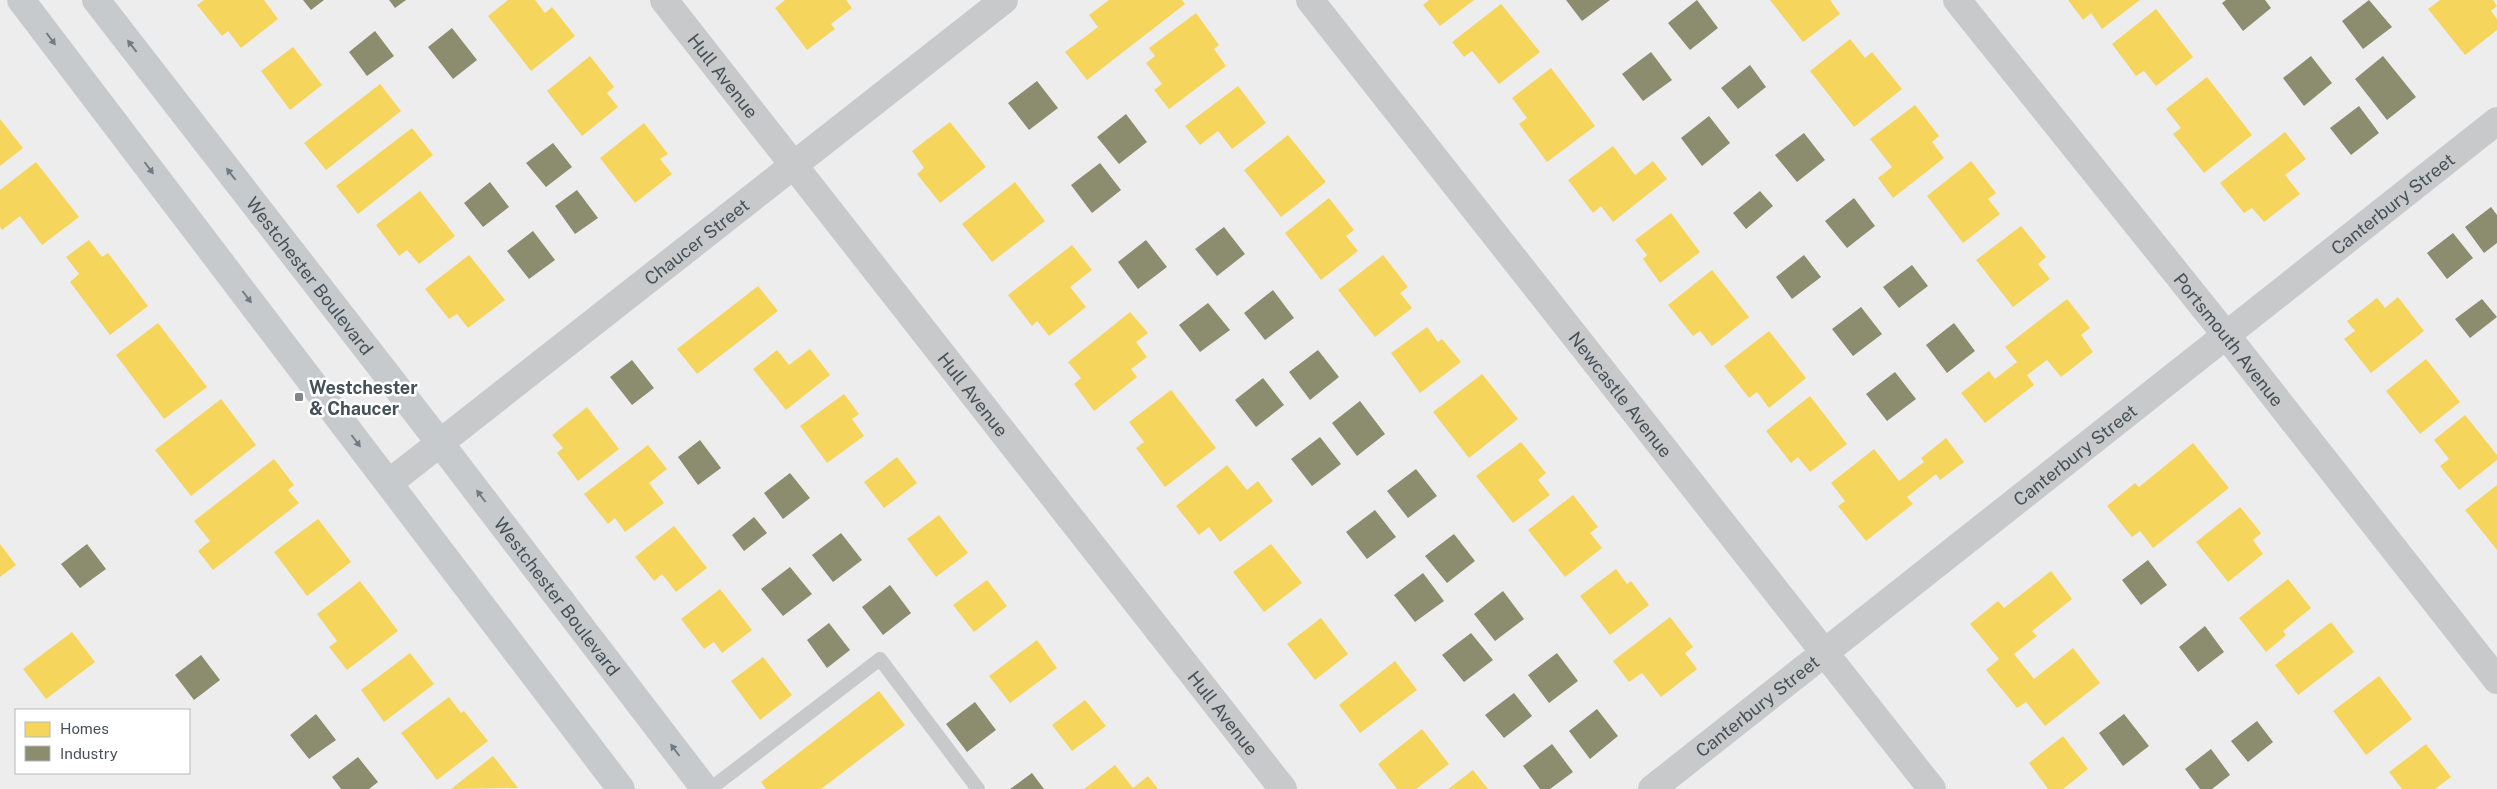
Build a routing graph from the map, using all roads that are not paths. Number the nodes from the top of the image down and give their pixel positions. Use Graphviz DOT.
graph roads {
  1 [pos="21,0"];
  2 [pos="96,0"];
  3 [pos="664,0"];
  4 [pos="1310,0"];
  5 [pos="1957,0"];
  6 [pos="992,4"];
  7 [pos="2497,121"];
  8 [pos="794,164"];
  9 [pos="2226,335"];
  10 [pos="440,443"];
  11 [pos="389,483"];
  12 [pos="1825,652"];
  13 [pos="2497,680"];
  14 [pos="621,789"];
  15 [pos="705,789"];
  16 [pos="710,789"];
  17 [pos="978,789"];
  18 [pos="1283,789"];
  19 [pos="1652,789"];
  20 [pos="1932,789"];
  1 -- 11 [label="street, one-way"];
  10 -- 2 [label="street, Westchester Boulevard, one-way"];
  3 -- 8 [label="street, Hull Avenue"];
  4 -- 12 [label="street, Newcastle Avenue"];
  5 -- 9 [label="street, Portsmouth Avenue"];
  6 -- 8 [label="street, Chaucer Street"];
  7 -- 9 [label="street, Canterbury Street"];
  8 -- 10 [label="street, Chaucer Street"];
  8 -- 18 [label="street, Hull Avenue"];
  9 -- 12 [label="street, Canterbury Street"];
  9 -- 13 [label="street, Portsmouth Avenue"];
  10 -- 11 [label="street, Chaucer Street"];
  15 -- 10 [label="street, Westchester Boulevard, one-way"];
  11 -- 14 [label="street"];
  12 -- 19 [label="street, Canterbury Street"];
  12 -- 20 [label="street, Newcastle Avenue"];
  16 -- 17 [label="lane"];
}
